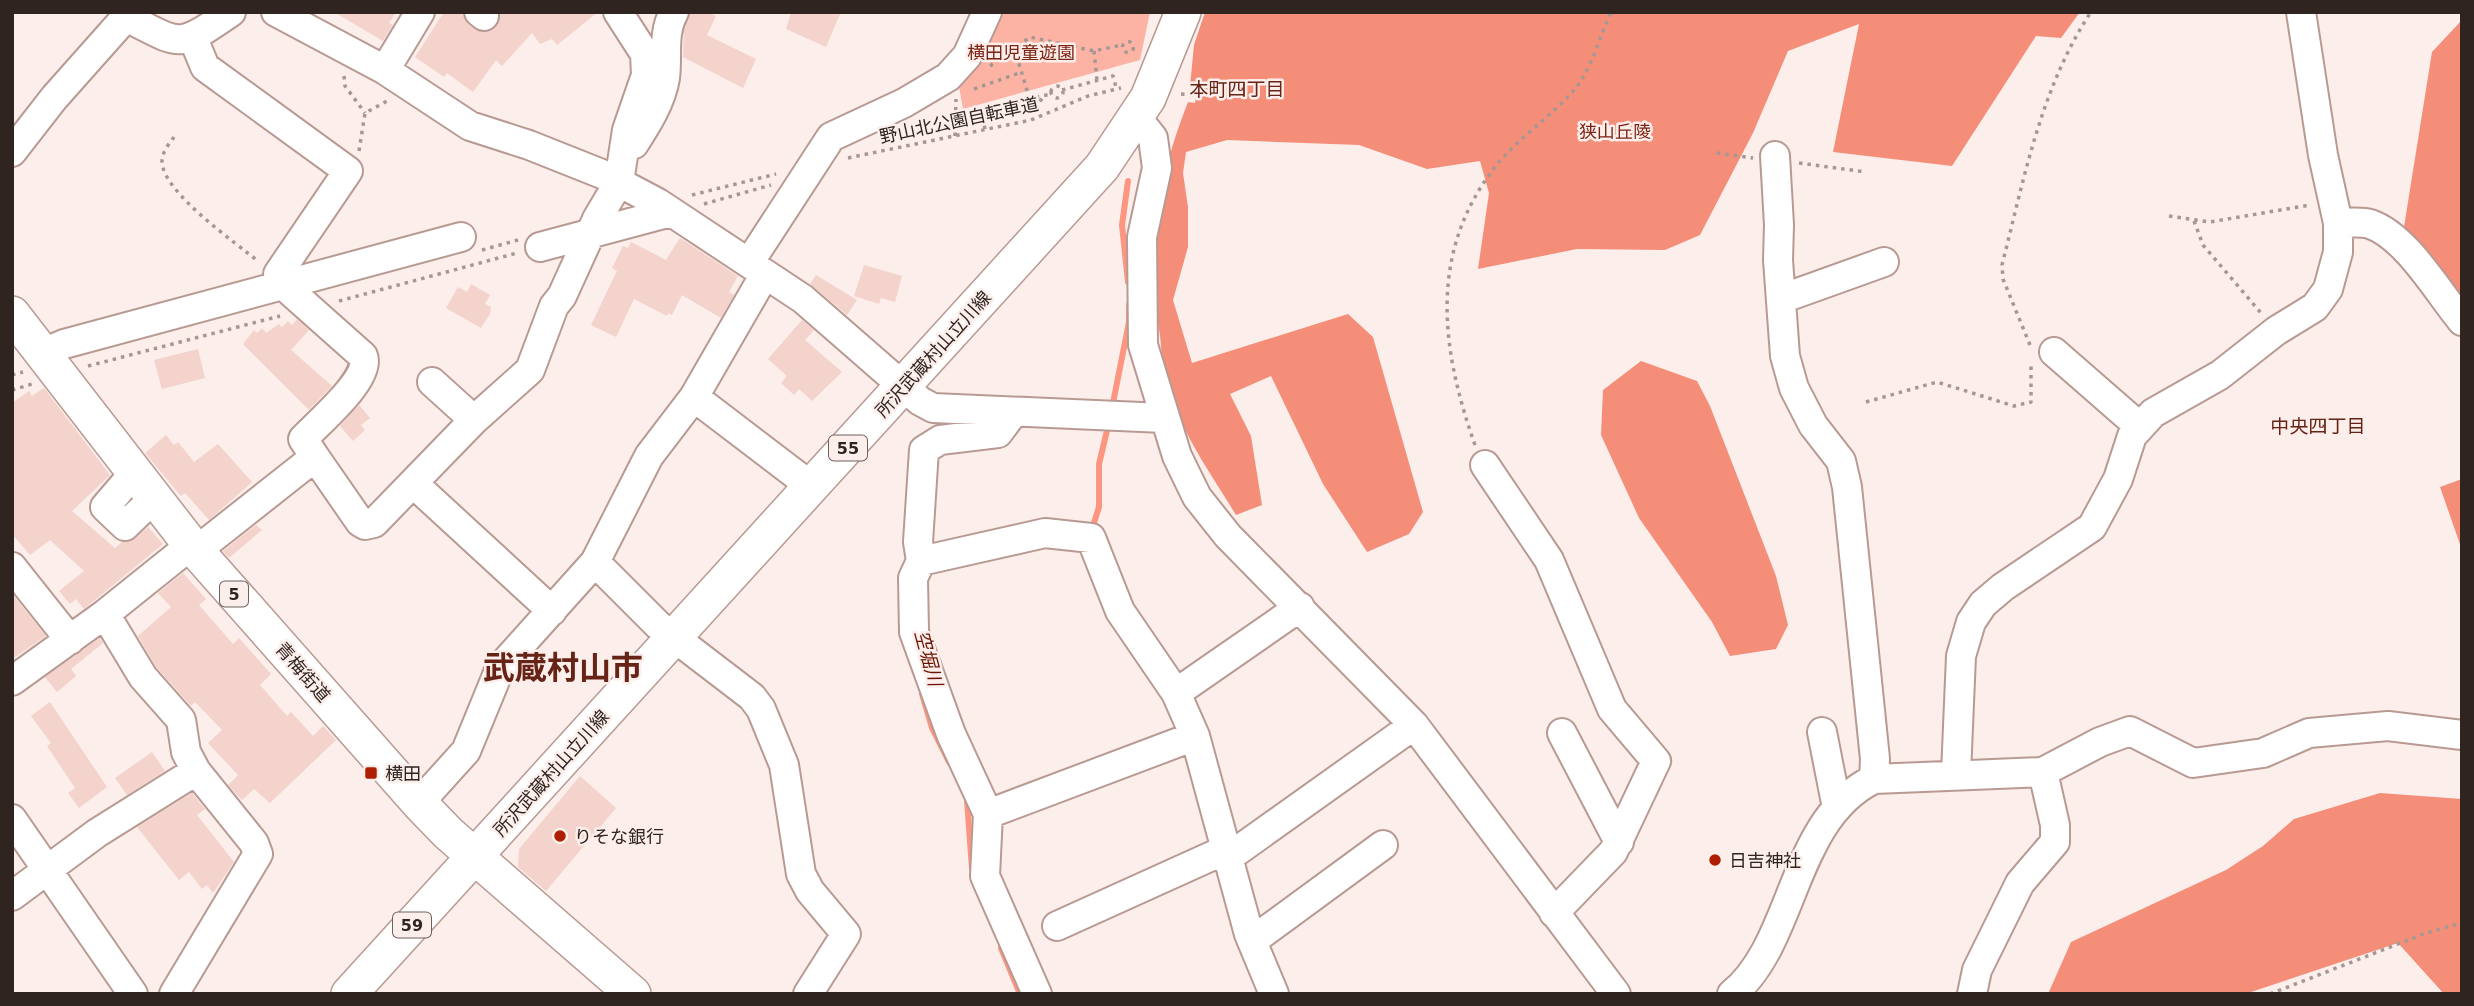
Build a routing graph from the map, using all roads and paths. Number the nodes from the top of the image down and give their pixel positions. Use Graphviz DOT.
graph roads {
  1 [pos="231,12"];
  2 [pos="276,12"];
  3 [pos="420,12"];
  4 [pos="618,12"];
  5 [pos="674,12"];
  6 [pos="987,12"];
  7 [pos="1183,12"];
  8 [pos="1611,12"];
  9 [pos="2091,12"];
  10 [pos="2301,12"];
  11 [pos="194,38"];
  12 [pos="1122,45"];
  13 [pos="342,47"];
  14 [pos="1014,47"];
  15 [pos="1094,51"];
  16 [pos="988,67"];
  17 [pos="385,70"];
  18 [pos="1022,72"];
  19 [pos="1097,80"];
  20 [pos="411,85"];
  21 [pos="1116,87"];
  22 [pos="974,89"];
  23 [pos="1062,90"];
  24 [pos="956,92"];
  25 [pos="1051,94"];
  26 [pos="1044,95"];
  27 [pos="1030,97"];
  28 [pos="1132,104"];
  29 [pos="365,113"];
  30 [pos="983,117"];
  31 [pos="985,130"];
  32 [pos="955,136"];
  33 [pos="174,137"];
  34 [pos="12,152"];
  35 [pos="1717,153"];
  36 [pos="841,159"];
  37 [pos="1775,159"];
  38 [pos="621,170"];
  39 [pos="348,171"];
  40 [pos="1866,172"];
  41 [pos="783,173"];
  42 [pos="782,182"];
  43 [pos="702,204"];
  44 [pos="2312,204"];
  45 [pos="676,205"];
  46 [pos="2169,216"];
  47 [pos="2194,221"];
  48 [pos="2337,223"];
  49 [pos="592,232"];
  50 [pos="461,237"];
  51 [pos="540,247"];
  52 [pos="1884,262"];
  53 [pos="757,268"];
  54 [pos="280,279"];
  55 [pos="1781,299"];
  56 [pos="334,302"];
  57 [pos="12,314"];
  58 [pos="289,314"];
  59 [pos="2462,321"];
  60 [pos="2276,331"];
  61 [pos="2039,354"];
  62 [pos="38,368"];
  63 [pos="80,368"];
  64 [pos="432,382"];
  65 [pos="904,388"];
  66 [pos="12,390"];
  67 [pos="694,397"];
  68 [pos="1866,402"];
  69 [pos="1013,412"];
  70 [pos="1164,418"];
  71 [pos="474,421"];
  72 [pos="2140,427"];
  73 [pos="315,457"];
  74 [pos="1485,465"];
  75 [pos="414,484"];
  76 [pos="812,487"];
  77 [pos="193,548"];
  78 [pos="920,552"];
  79 [pos="594,562"];
  80 [pos="12,567"];
  81 [pos="1300,607"];
  82 [pos="552,611"];
  83 [pos="105,614"];
  84 [pos="675,638"];
  85 [pos="70,640"];
  86 [pos="12,681"];
  87 [pos="1176,693"];
  88 [pos="1414,725"];
  89 [pos="1822,732"];
  90 [pos="1562,733"];
  91 [pos="2462,735"];
  92 [pos="1195,736"];
  93 [pos="196,771"];
  94 [pos="2043,772"];
  95 [pos="1956,774"];
  96 [pos="1874,779"];
  97 [pos="419,803"];
  98 [pos="1837,808"];
  99 [pos="988,814"];
  100 [pos="12,819"];
  101 [pos="1619,842"];
  102 [pos="1383,845"];
  103 [pos="1225,855"];
  104 [pos="475,857"];
  105 [pos="50,870"];
  106 [pos="12,896"];
  107 [pos="1554,913"];
  108 [pos="2462,923"];
  109 [pos="1057,926"];
  110 [pos="1252,942"];
  111 [pos="1734,993"];
  112 [pos="133,994"];
  113 [pos="174,994"];
  114 [pos="349,994"];
  115 [pos="633,994"];
  116 [pos="808,994"];
  117 [pos="1037,994"];
  118 [pos="1275,994"];
  119 [pos="1616,994"];
  120 [pos="1972,994"];
  121 [pos="2270,994"];
  1 -- 11 [label="street"];
  2 -- 13 [label="street"];
  3 -- 17 [label="street"];
  4 -- 38 [label="street"];
  5 -- 38 [label="street"];
  6 -- 53 [label="street"];
  7 -- 28 [label="main road, 所沢武蔵村山立川線 / 55"];
  8 -- 74 [label="path"];
  9 -- 61 [label="path"];
  10 -- 48 [label="street"];
  11 -- 34 [label="street"];
  11 -- 39 [label="street"];
  12 -- 15 [label="path"];
  13 -- 17 [label="street"];
  13 -- 29 [label="path"];
  14 -- 15 [label="path"];
  14 -- 16 [label="path"];
  14 -- 18 [label="path"];
  15 -- 19 [label="path"];
  17 -- 20 [label="street"];
  18 -- 22 [label="path"];
  18 -- 27 [label="path"];
  19 -- 21 [label="path"];
  19 -- 23 [label="path"];
  20 -- 29 [label="path"];
  20 -- 38 [label="street"];
  21 -- 28 [label="path, 野山北公園自転車道"];
  21 -- 31 [label="path, 野山北公園自転車道"];
  23 -- 25 [label="path"];
  23 -- 25 [label="path"];
  24 -- 32 [label="path"];
  25 -- 26 [label="path"];
  26 -- 27 [label="path"];
  26 -- 30 [label="path"];
  27 -- 30 [label="path"];
  28 -- 65 [label="main road, 所沢武蔵村山立川線 / 55"];
  28 -- 70 [label="street"];
  29 -- 39 [label="path"];
  30 -- 31 [label="path"];
  31 -- 32 [label="path, 野山北公園自転車道"];
  32 -- 36 [label="path, 野山北公園自転車道"];
  33 -- 54 [label="path"];
  35 -- 37 [label="path"];
  37 -- 40 [label="path"];
  37 -- 55 [label="street"];
  38 -- 45 [label="street"];
  38 -- 49 [label="street"];
  39 -- 54 [label="street"];
  41 -- 45 [label="path"];
  42 -- 43 [label="path"];
  44 -- 47 [label="path"];
  45 -- 49 [label="street"];
  45 -- 53 [label="street"];
  46 -- 47 [label="path"];
  47 -- 60 [label="path"];
  48 -- 59 [label="street"];
  48 -- 60 [label="street"];
  49 -- 51 [label="street"];
  49 -- 71 [label="street"];
  50 -- 54 [label="street"];
  51 -- 56 [label="path"];
  52 -- 55 [label="street"];
  53 -- 65 [label="street"];
  53 -- 67 [label="street"];
  54 -- 62 [label="street"];
  54 -- 73 [label="street"];
  55 -- 96 [label="street"];
  57 -- 62 [label="main road, 青梅街道 / 5"];
  58 -- 63 [label="path"];
  60 -- 72 [label="street"];
  61 -- 68 [label="path"];
  61 -- 72 [label="street"];
  62 -- 66 [label="path"];
  62 -- 77 [label="main road, 青梅街道 / 5"];
  64 -- 71 [label="street"];
  65 -- 69 [label="street"];
  65 -- 76 [label="main road, 所沢武蔵村山立川線 / 55"];
  67 -- 76 [label="street"];
  67 -- 79 [label="street"];
  69 -- 70 [label="street"];
  69 -- 78 [label="street"];
  70 -- 81 [label="street"];
  71 -- 75 [label="street"];
  72 -- 95 [label="street"];
  73 -- 75 [label="street"];
  73 -- 77 [label="street"];
  74 -- 101 [label="street"];
  75 -- 82 [label="street"];
  76 -- 84 [label="main road, 所沢武蔵村山立川線 / 55"];
  77 -- 83 [label="street"];
  77 -- 97 [label="main road, 青梅街道 / 5"];
  78 -- 87 [label="street"];
  78 -- 99 [label="street"];
  79 -- 82 [label="street"];
  79 -- 84 [label="street"];
  80 -- 85 [label="street"];
  81 -- 87 [label="street"];
  81 -- 88 [label="street"];
  82 -- 97 [label="street"];
  83 -- 85 [label="street"];
  83 -- 93 [label="street"];
  84 -- 104 [label="main road, 所沢武蔵村山立川線 / 55"];
  84 -- 116 [label="street"];
  85 -- 86 [label="street"];
  87 -- 92 [label="street"];
  88 -- 103 [label="street"];
  88 -- 107 [label="street"];
  89 -- 98 [label="street"];
  90 -- 101 [label="street"];
  91 -- 94 [label="street"];
  92 -- 99 [label="street"];
  92 -- 103 [label="street"];
  93 -- 105 [label="street"];
  93 -- 113 [label="street"];
  94 -- 95 [label="street"];
  94 -- 120 [label="street"];
  95 -- 96 [label="street"];
  96 -- 98 [label="street"];
  97 -- 104 [label="main road, 青梅街道 / 5"];
  98 -- 111 [label="street"];
  99 -- 117 [label="street"];
  100 -- 105 [label="street"];
  101 -- 107 [label="street"];
  102 -- 110 [label="street"];
  103 -- 109 [label="street"];
  103 -- 110 [label="street"];
  104 -- 114 [label="main road, 59"];
  104 -- 115 [label="main road, 青梅街道 / 5"];
  105 -- 106 [label="street"];
  105 -- 112 [label="street"];
  107 -- 119 [label="street"];
  108 -- 121 [label="path"];
  110 -- 118 [label="street"];
}
